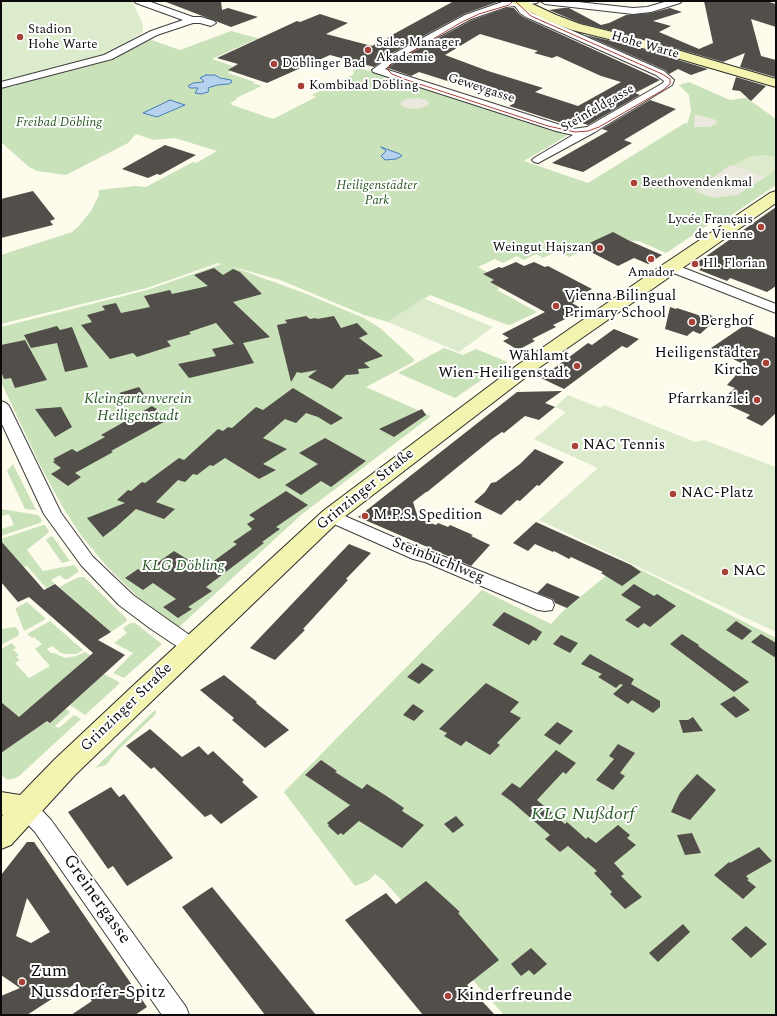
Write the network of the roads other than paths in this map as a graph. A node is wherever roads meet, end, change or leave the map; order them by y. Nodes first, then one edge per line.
1 (139, 1) edge
2 (534, 1) edge
3 (545, 1) edge
4 (677, 1) edge
5 (518, 2) edge
6 (192, 20) junction
7 (211, 23) dead end
8 (776, 83) edge
9 (1, 85) edge
10 (591, 130) junction
11 (538, 160) dead end
12 (776, 196) edge
13 (671, 267) junction
14 (776, 309) edge
15 (1, 406) edge
16 (331, 516) junction
17 (545, 605) dead end
18 (191, 646) junction
19 (13, 806) edge
20 (1, 837) edge
21 (177, 1015) edge

1 - 6 street
2 - 5 street
3 - 4 street
5 - 8 street, Hohe Warte
5 - 10 street, Steinfeldgasse
5 - 10 street, Geweygasse
6 - 7 street
6 - 9 street
10 - 11 street, Steinfeldgasse
12 - 13 street, Grinzinger Straße
13 - 14 street
13 - 16 street, Grinzinger Straße
15 - 18 street
16 - 17 street, Steinbüchlweg
16 - 18 street, Grinzinger Straße
18 - 19 street, Grinzinger Straße
19 - 20 street, Grinzinger Straße
19 - 21 street, Greinergasse

